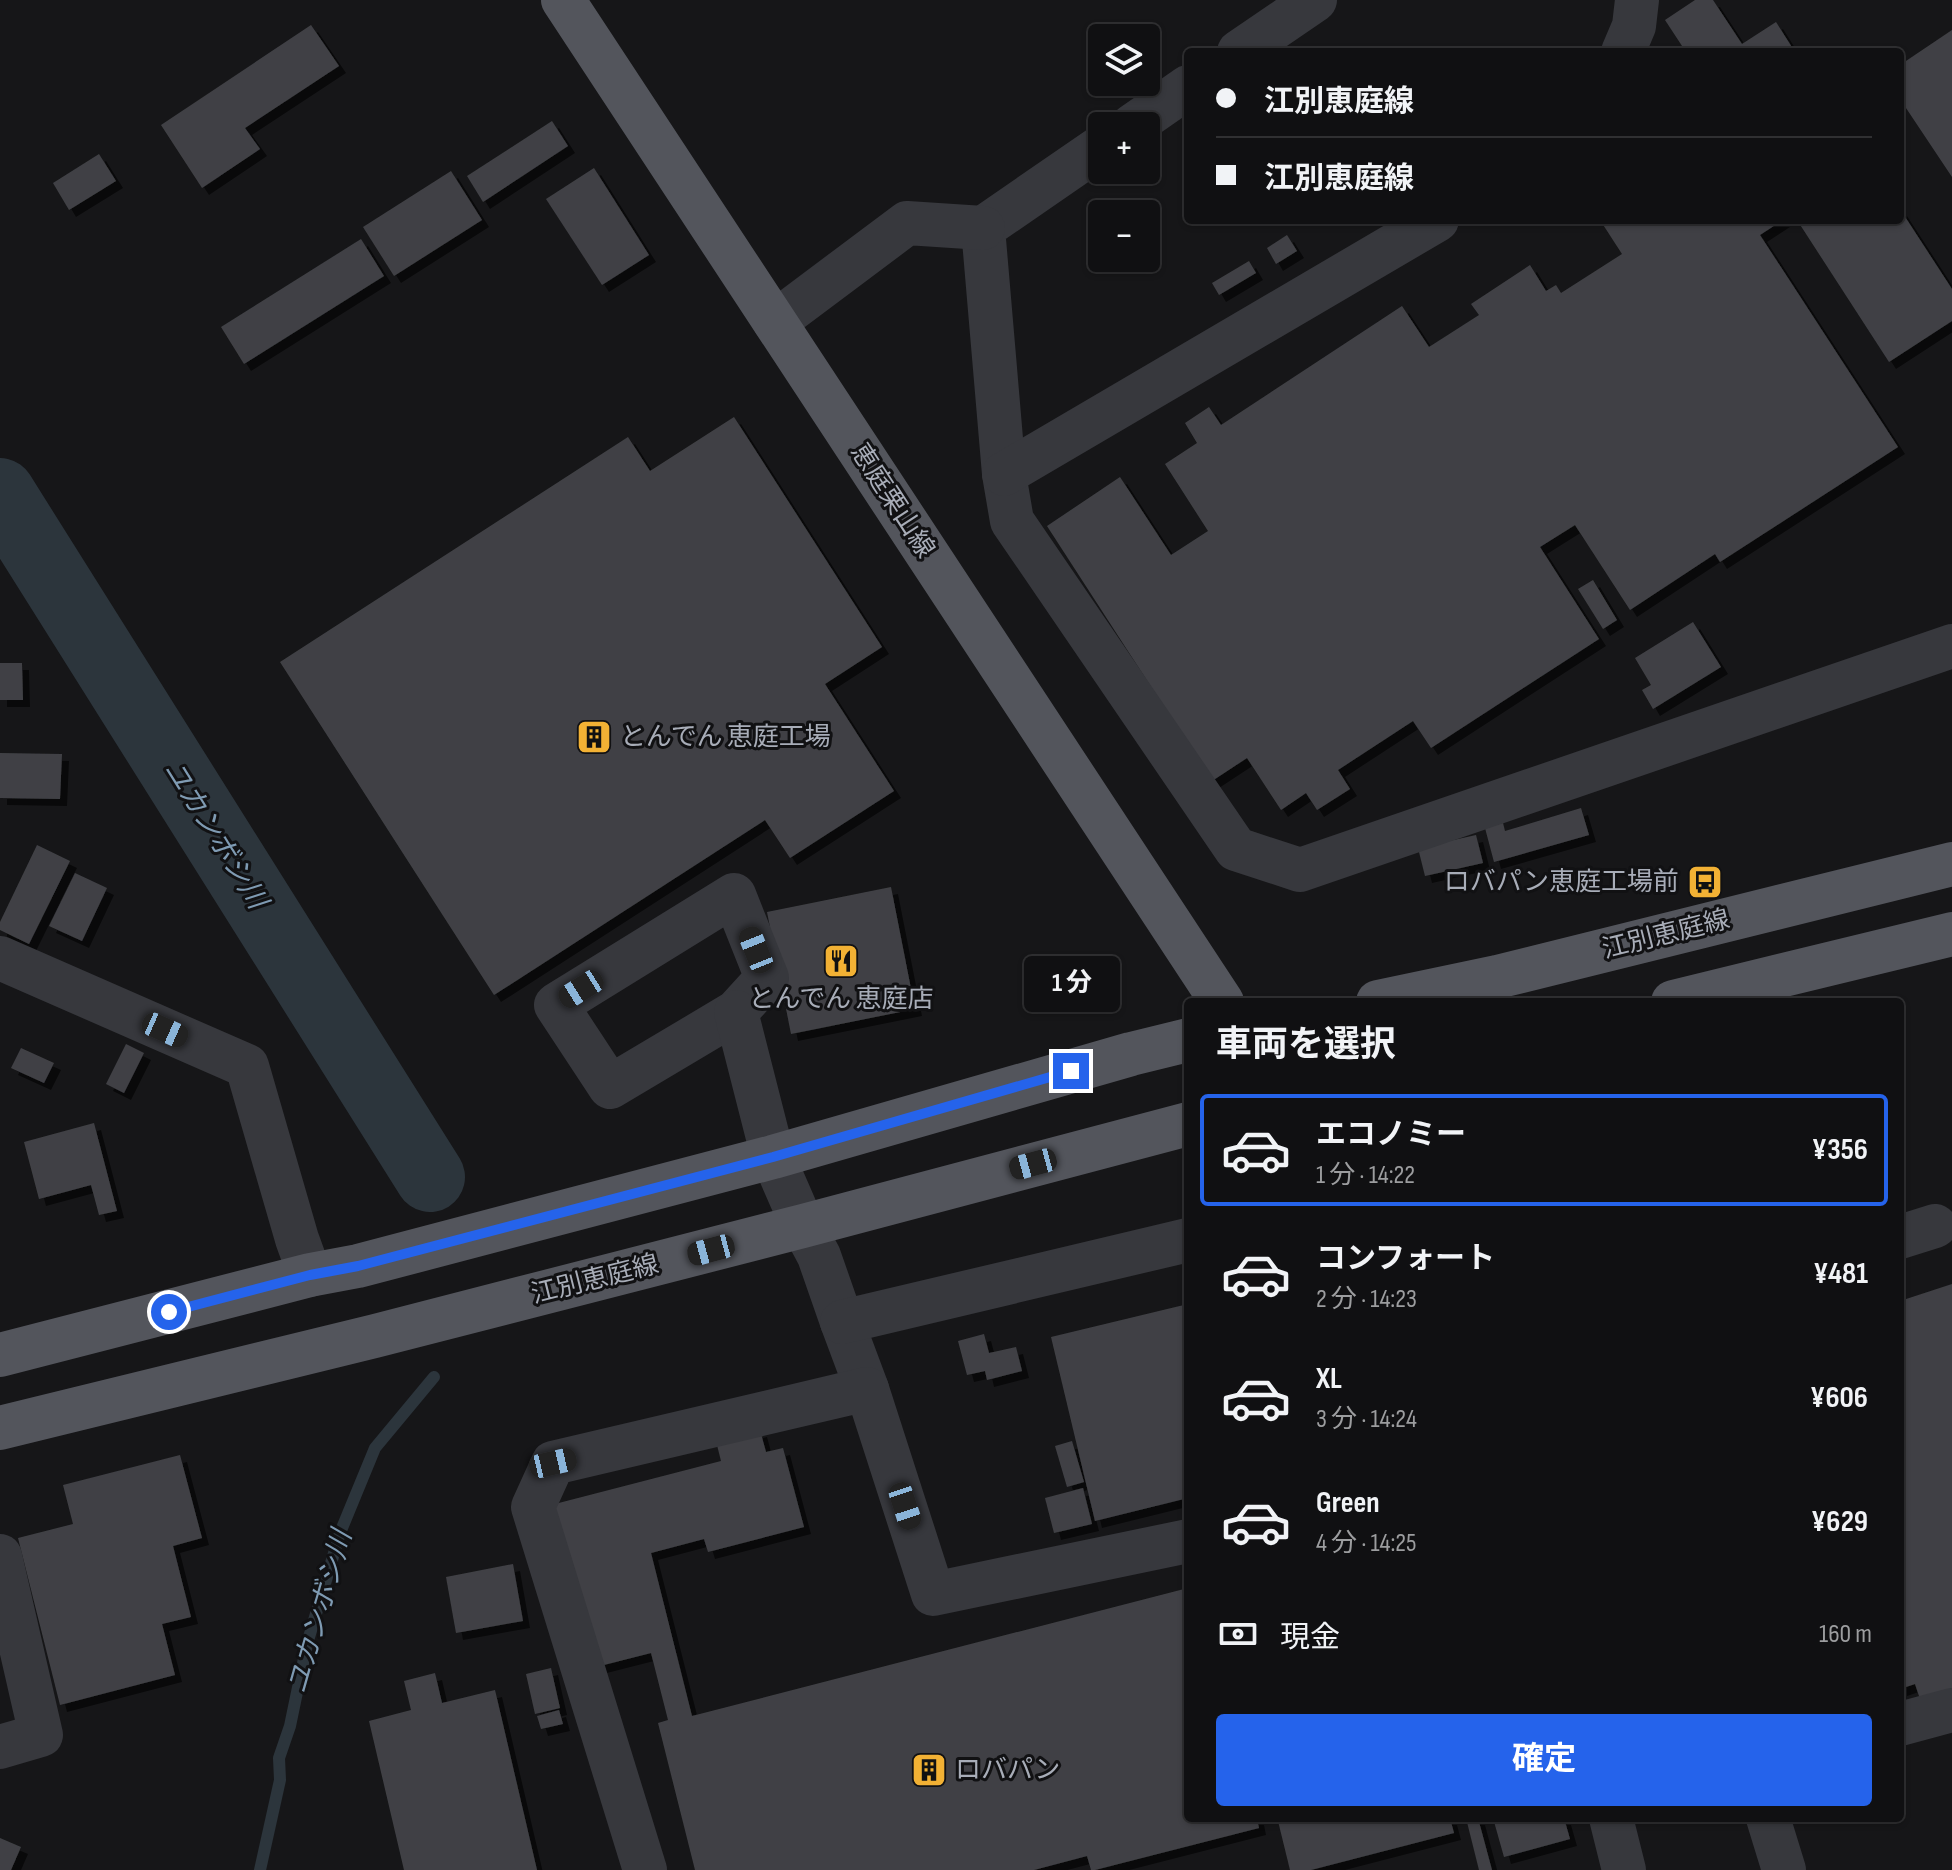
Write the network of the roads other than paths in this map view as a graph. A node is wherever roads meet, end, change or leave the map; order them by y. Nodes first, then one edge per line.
1 (563, 0) edge
2 (1315, 0) edge
3 (1637, 0) edge
4 (1245, 48) edge
5 (1625, 48) edge
6 (1184, 90) edge
7 (1152, 112) edge
8 (1088, 156) edge
9 (1430, 224) edge
10 (983, 228) junction
11 (775, 322) junction
12 (1004, 474) junction
13 (1952, 646) edge
14 (1952, 864) edge
15 (1952, 934) edge
16 (0, 958) edge
17 (1502, 990) edge
18 (1219, 998) edge
19 (1419, 998) edge
20 (1689, 998) edge
21 (736, 1012) junction
22 (1184, 1041) edge
23 (1184, 1125) edge
24 (773, 1157) junction
25 (803, 1226) junction
26 (1184, 1241) edge
27 (310, 1275) junction
28 (842, 1322) junction
29 (0, 1355) edge
30 (867, 1389) junction
31 (0, 1428) edge
32 (1184, 1542) edge
33 (0, 1556) edge
34 (1952, 1710) edge
35 (1904, 1723) edge
36 (0, 1747) edge
37 (1612, 1822) edge
38 (1769, 1822) edge
39 (645, 1870) edge
40 (1624, 1870) edge
41 (1784, 1870) edge

1 - 11 main road, 恵庭栗山線
2 - 4 street
3 - 5 street
6 - 7 street
8 - 10 street
9 - 12 street
10 - 11 street
10 - 12 street
11 - 18 main road, 恵庭栗山線
12 - 13 street
14 - 17 main road, 江別恵庭線
15 - 20 main road
16 - 27 street
17 - 19 main road, 江別恵庭線
21 - 21 street
21 - 24 street
22 - 24 main road
23 - 25 main road, 江別恵庭線
24 - 25 street
24 - 27 main road
25 - 28 street
25 - 31 main road, 江別恵庭線
26 - 28 street
27 - 29 main road
28 - 30 street
30 - 32 street
30 - 39 street
33 - 36 street
34 - 35 street
37 - 40 street
38 - 41 street

